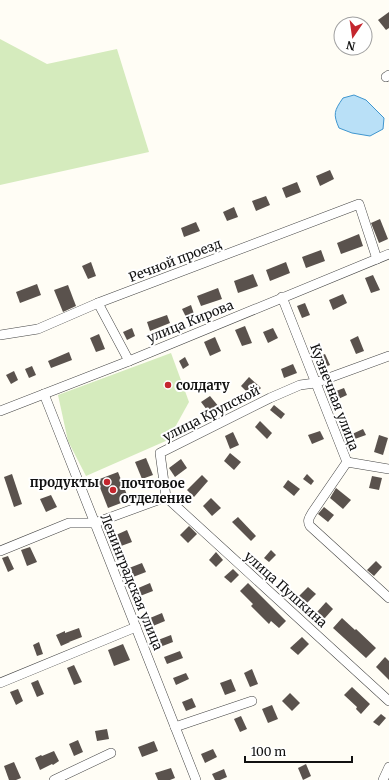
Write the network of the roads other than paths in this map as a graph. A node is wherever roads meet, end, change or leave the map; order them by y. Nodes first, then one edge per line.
1 (389, 254) edge
2 (377, 259) junction
3 (282, 297) junction
4 (98, 303) junction
5 (0, 335) edge
6 (389, 356) edge
7 (129, 361) junction
8 (315, 383) junction
9 (44, 394) junction
10 (0, 411) edge
11 (347, 462) junction
12 (389, 469) edge
13 (166, 497) junction
14 (95, 523) junction
15 (0, 551) edge
16 (389, 598) edge
17 (136, 627) junction
18 (0, 683) edge
19 (252, 701) dead end
20 (389, 701) edge
21 (175, 727) junction
22 (111, 752) dead end
23 (389, 767) edge
24 (54, 780) edge
25 (196, 780) edge
26 (383, 780) edge

1 - 2 street, улица Кирова
2 - 3 street, улица Кирова
2 - 4 street, Речной проезд
3 - 7 street, улица Кирова
3 - 8 street, Кузнечная улица
4 - 5 street, Речной проезд
4 - 7 street
6 - 8 street, улица Крупской
7 - 9 street, улица Кирова
8 - 11 street, Кузнечная улица
8 - 13 street, улица Крупской
9 - 10 street, улица Кирова
9 - 14 street, Ленинградская улица
11 - 12 street
11 - 16 street, Кузнечная улица
13 - 14 street
13 - 20 street, улица Пушкина
14 - 15 street
14 - 17 street, Ленинградская улица
17 - 18 street
17 - 21 street, Ленинградская улица
19 - 21 street
21 - 25 street, Ленинградская улица
22 - 24 street
23 - 26 street

